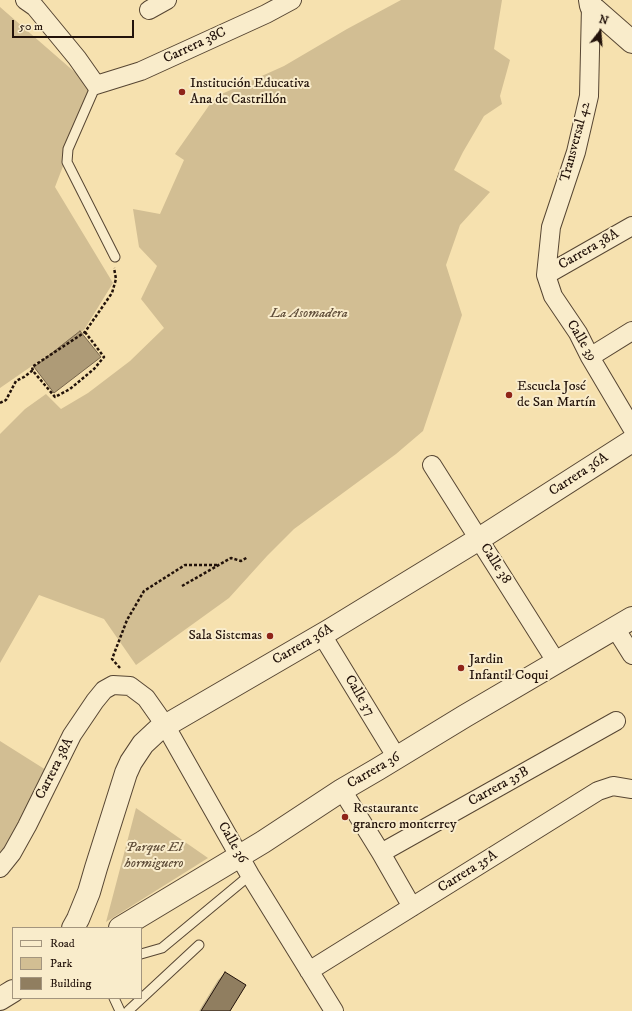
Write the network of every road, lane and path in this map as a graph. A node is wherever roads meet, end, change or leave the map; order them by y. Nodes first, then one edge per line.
1 (25, 0) edge
2 (167, 0) edge
3 (292, 0) edge
4 (590, 3) edge
5 (262, 7) edge
6 (149, 10) dead end
7 (632, 42) edge
8 (96, 85) junction
9 (632, 226) edge
10 (114, 260) joint
11 (546, 275) junction
12 (632, 331) edge
13 (84, 332) junction
14 (590, 357) junction
15 (33, 370) junction
16 (0, 403) edge
17 (632, 428) edge
18 (632, 441) edge
19 (432, 465) dead end
20 (479, 539) junction
21 (248, 557) dead end
22 (219, 565) junction
23 (182, 586) dead end
24 (624, 623) edge
25 (322, 635) junction
26 (632, 655) edge
27 (112, 659) dead end
28 (557, 663) junction
29 (123, 685) joint
30 (616, 721) dead end
31 (165, 725) junction
32 (397, 758) junction
33 (631, 789) edge
34 (342, 790) junction
35 (381, 852) junction
36 (239, 855) junction
37 (0, 868) edge
38 (250, 875) junction
39 (412, 907) junction
40 (74, 927) edge
41 (122, 927) edge
42 (199, 945) dead end
43 (142, 954) edge
44 (309, 971) junction
45 (12, 992) edge
46 (142, 998) edge
47 (0, 999) edge
48 (114, 999) edge
49 (141, 999) edge
50 (120, 1011) edge
51 (128, 1011) edge
52 (334, 1011) edge

1 - 8 street
2 - 6 street
3 - 5 street, Carrera 38C
4 - 7 street
4 - 11 street, Transversal 42
5 - 8 street, Carrera 38C
8 - 10 lane
9 - 11 street, Carrera 38A
10 - 13 path
11 - 14 street, Calle 39
12 - 14 street
13 - 15 path
13 - 15 path
14 - 17 street, Calle 39
15 - 16 path
18 - 20 street, Carrera 36A
19 - 20 street, Calle 38
20 - 25 street, Carrera 36A
20 - 28 street, Calle 38
21 - 22 path
22 - 23 path
22 - 27 path
24 - 26 street
24 - 28 street, Carrera 36
25 - 31 street, Carrera 36A
25 - 32 street, Calle 37
28 - 32 street, Carrera 36
29 - 31 street, Calle 36
29 - 37 street, Carrera 38A
30 - 35 street, Carrera 35B
31 - 36 street, Calle 36
31 - 40 street, Carrera 36A
32 - 34 street, Carrera 36
33 - 39 street, Carrera 35A
34 - 35 street
34 - 36 street, Carrera 36
35 - 39 street
36 - 38 street, Calle 36
36 - 41 street, Carrera 36
38 - 43 lane
38 - 44 street, Calle 36
39 - 44 street, Carrera 35A
42 - 46 lane
44 - 52 street, Calle 36
45 - 47 street
48 - 50 lane
49 - 51 lane

